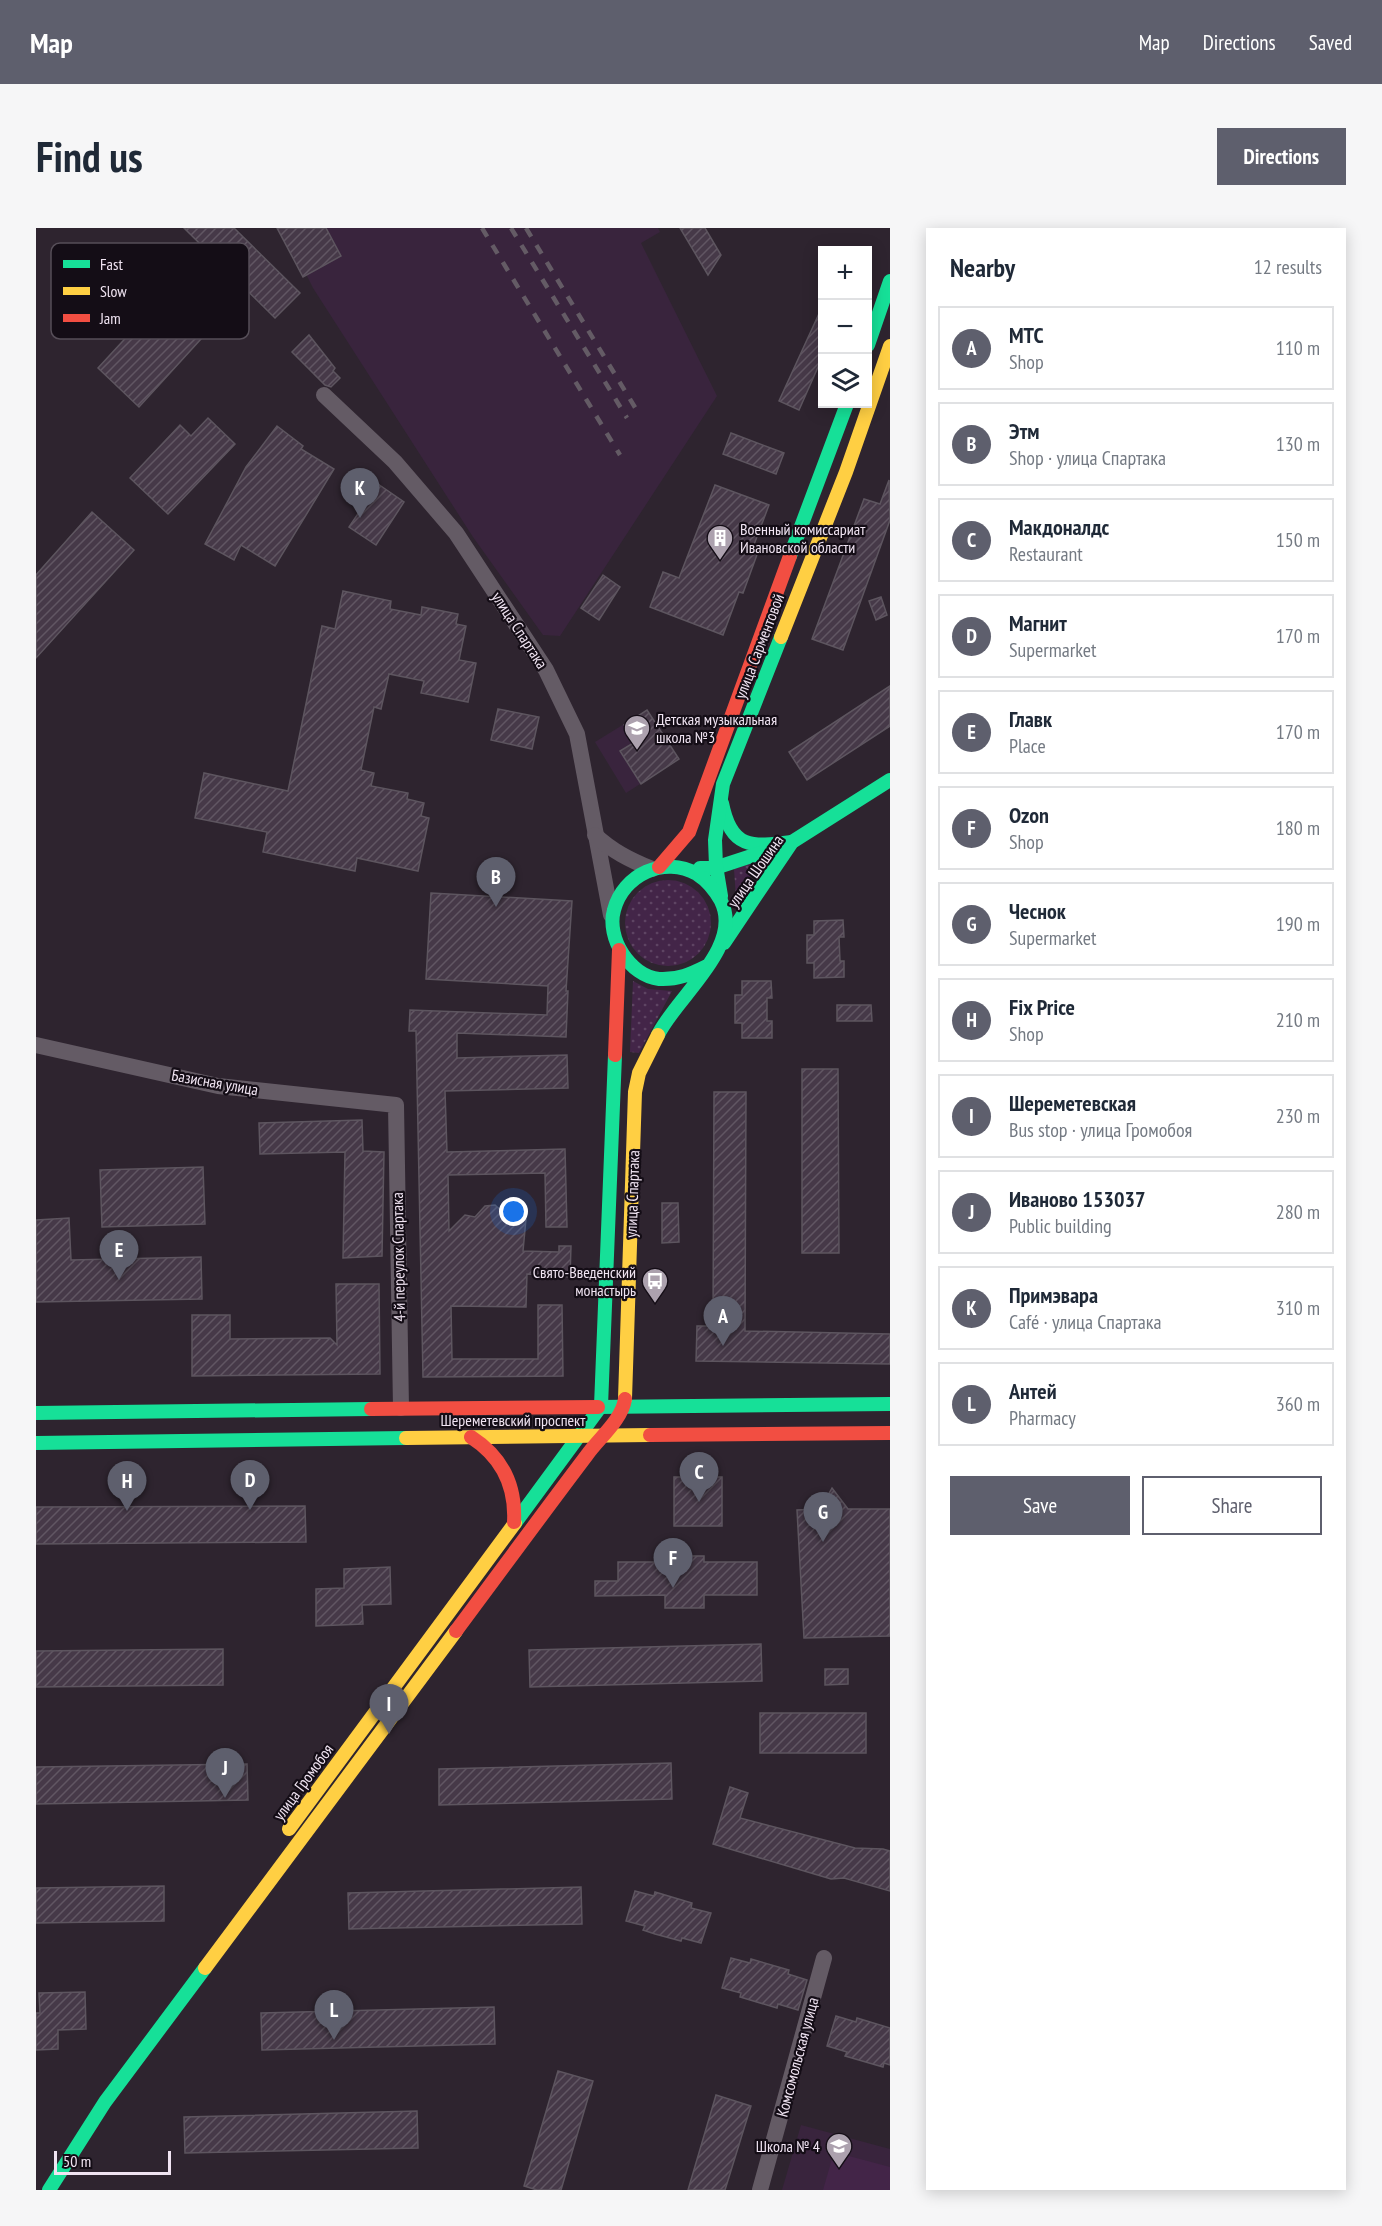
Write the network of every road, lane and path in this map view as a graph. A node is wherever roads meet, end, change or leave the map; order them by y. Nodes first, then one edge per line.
1 (890, 281) edge
2 (872, 331) edge
3 (890, 346) edge
4 (324, 395) dead end
5 (846, 408) edge
6 (826, 461) junction
7 (846, 472) junction
8 (890, 780) edge
9 (723, 784) junction
10 (595, 835) junction
11 (792, 842) junction
12 (656, 868) junction
13 (683, 868) junction
14 (715, 868) junction
15 (723, 905) junction
16 (612, 919) junction
17 (619, 950) junction
18 (718, 952) junction
19 (707, 966) junction
20 (36, 1045) edge
21 (396, 1105) joint
22 (890, 1404) edge
23 (624, 1405) junction
24 (601, 1406) junction
25 (401, 1408) junction
26 (36, 1413) edge
27 (136, 1427) junction
28 (890, 1434) edge
29 (577, 1436) junction
30 (601, 1436) junction
31 (471, 1437) junction
32 (36, 1443) edge
33 (514, 1522) junction
34 (282, 1839) dead end
35 (824, 1958) dead end
36 (160, 2006) dead end
37 (84, 2109) dead end
38 (49, 2190) edge
39 (759, 2190) edge

1 - 2 main road
3 - 7 main road, улица Сарментовой
4 - 10 street, улица Спартака
5 - 6 main road, улица Сарментовой
6 - 7 main road
6 - 12 main road, улица Сарментовой
7 - 9 main road, улица Сарментовой
8 - 11 main road, улица Шошина
9 - 11 main road
9 - 14 main road, улица Сарментовой
10 - 12 street
10 - 16 street, улица Спартака
11 - 14 main road
11 - 18 main road, улица Шошина
12 - 13 main road
12 - 16 main road
13 - 14 main road
13 - 15 main road
14 - 15 main road, улица Сарментовой
15 - 18 main road
16 - 17 main road
17 - 19 main road
17 - 24 main road, улица Спартака
18 - 19 main road
19 - 23 main road, улица Спартака
20 - 21 street, Базисная улица
21 - 25 street, 4-й переулок Спартака
22 - 23 main road, Шереметевский проспект
23 - 24 main road, Шереметевский проспект
23 - 30 main road
24 - 25 main road, Шереметевский проспект
24 - 29 main road, улица Громобоя
25 - 27 main road, Шереметевский проспект
26 - 27 main road, Шереметевский проспект
27 - 31 main road, Шереметевский проспект
27 - 32 main road, Шереметевский проспект
28 - 30 main road, Шереметевский проспект
29 - 30 main road, Шереметевский проспект
29 - 31 main road, Шереметевский проспект
29 - 33 main road, улица Громобоя
30 - 38 main road, улица Громобоя
31 - 33 main road
33 - 34 main road, улица Громобоя
35 - 39 street, Комсомольская улица
36 - 37 main road

